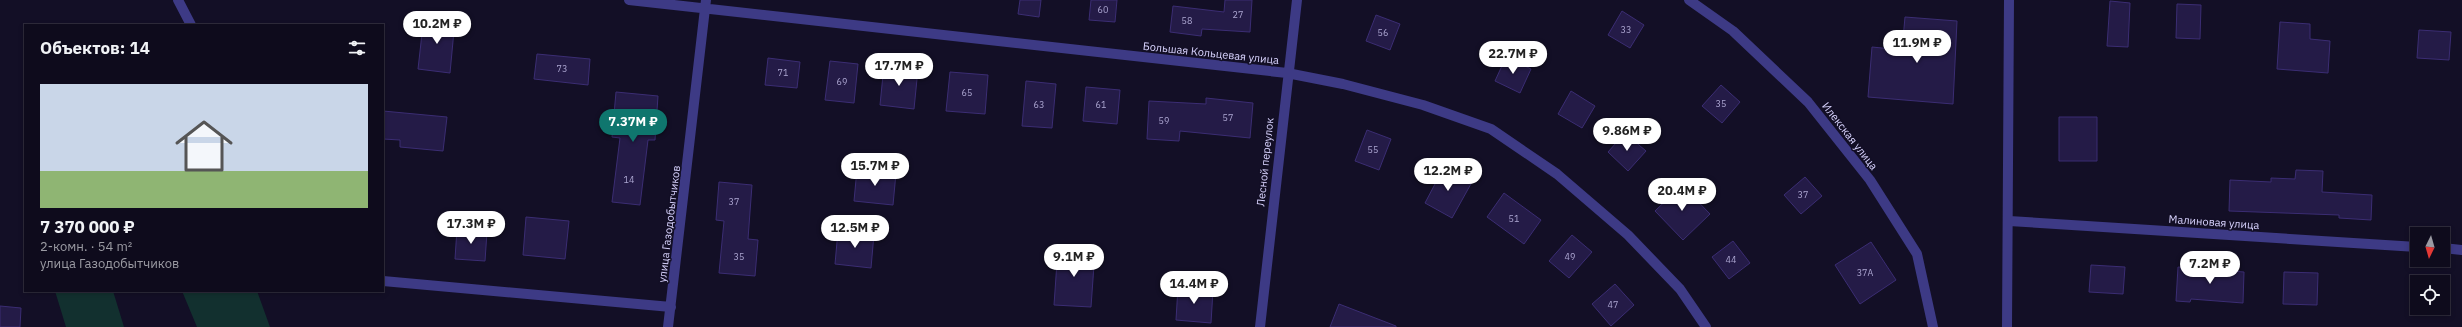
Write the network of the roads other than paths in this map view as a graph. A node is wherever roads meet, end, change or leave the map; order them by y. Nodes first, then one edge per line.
1 (178, 0) edge
2 (629, 0) edge
3 (1297, 0) edge
4 (1689, 0) edge
5 (2010, 0) edge
6 (706, 4) edge
7 (190, 24) edge
8 (1287, 73) junction
9 (2009, 221) junction
10 (2410, 247) edge
11 (2450, 249) edge
12 (2462, 250) edge
13 (384, 281) edge
14 (671, 307) junction
15 (668, 327) edge
16 (1260, 327) edge
17 (1706, 327) edge
18 (1934, 327) edge
19 (2007, 327) edge

1 - 7 street
2 - 6 street, Большая Кольцевая улица
3 - 8 street, Лесной переулок
4 - 18 street, Илекская улица
5 - 9 street
6 - 8 street, Большая Кольцевая улица
6 - 14 street, улица Газодобытчиков
8 - 16 street, Лесной переулок
8 - 17 street, Большая Кольцевая улица
9 - 10 street, Малиновая улица
9 - 19 street
11 - 12 street
13 - 14 street
14 - 15 street, улица Газодобытчиков

